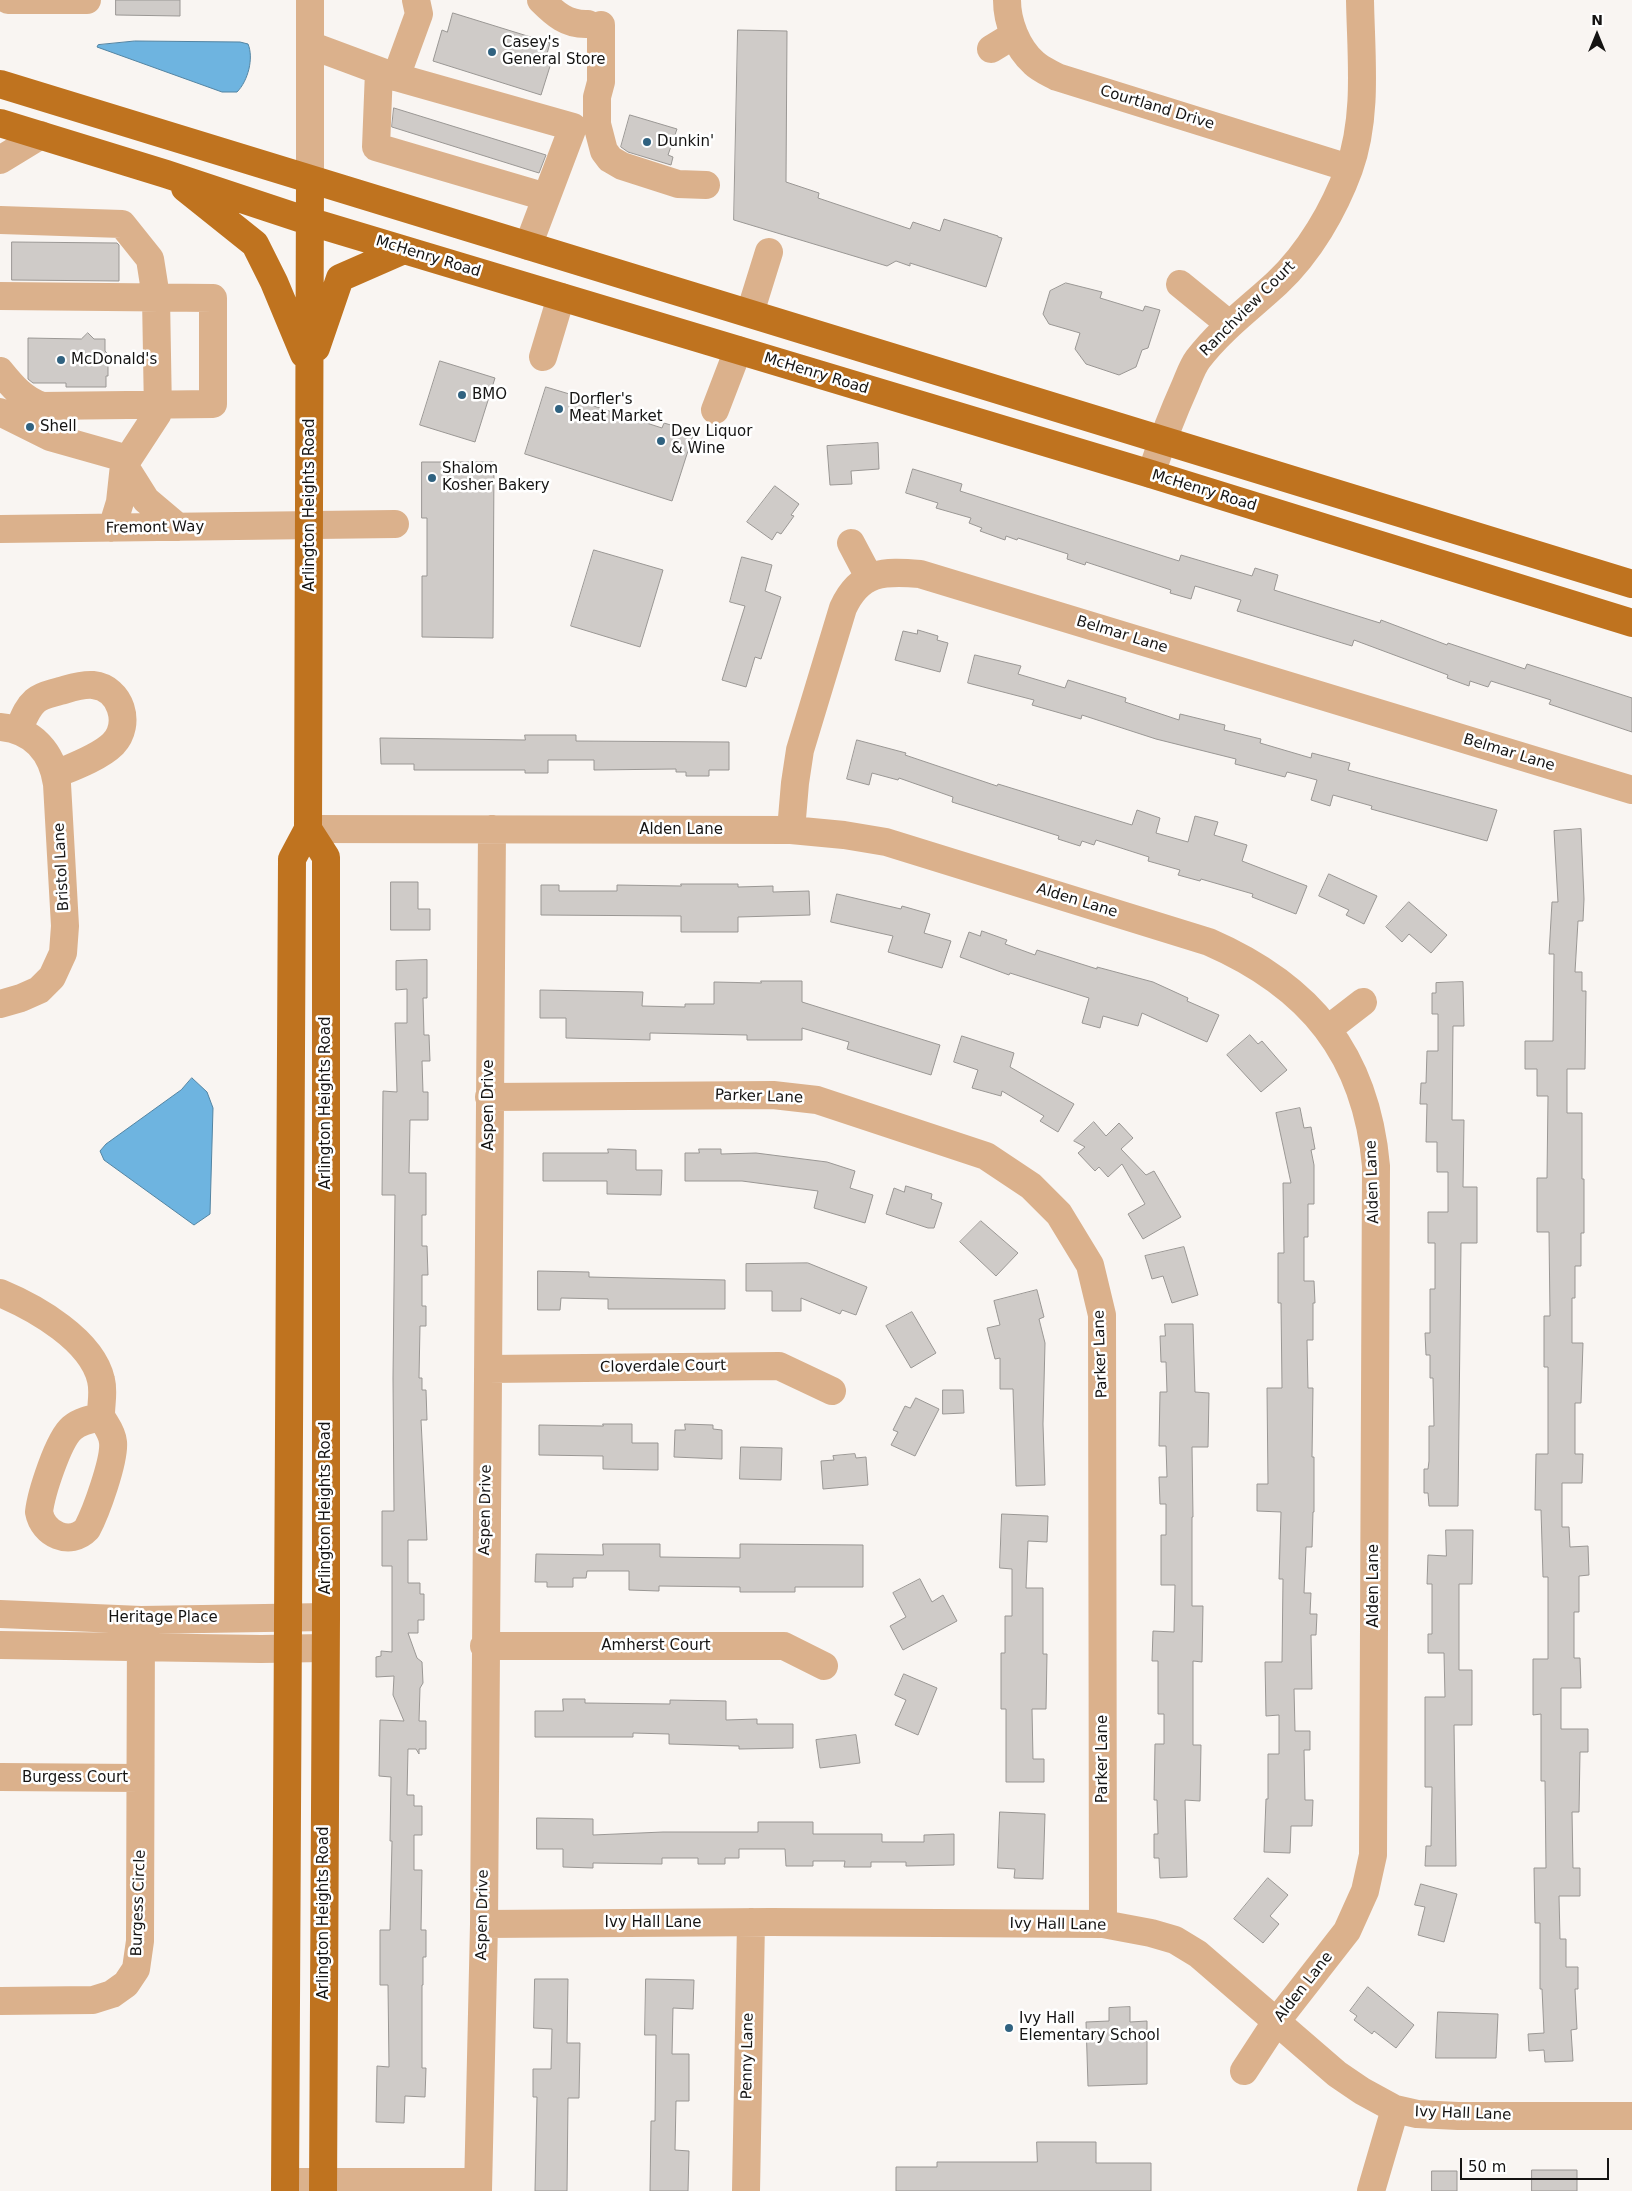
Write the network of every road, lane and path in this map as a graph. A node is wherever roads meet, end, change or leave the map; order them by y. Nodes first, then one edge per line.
1 (8, 0) edge
2 (87, 0) edge
3 (310, 0) edge
4 (416, 0) edge
5 (541, 0) edge
6 (1007, 0) edge
7 (1360, 0) edge
8 (310, 45) junction
9 (387, 74) junction
10 (0, 84) edge
11 (0, 123) edge
12 (41, 134) junction
13 (0, 160) edge
14 (1349, 168) junction
15 (166, 174) junction
16 (310, 180) junction
17 (706, 185) dead end
18 (546, 197) junction
19 (0, 220) edge
20 (308, 221) junction
21 (528, 246) junction
22 (404, 250) junction
23 (769, 252) dead end
24 (1180, 284) dead end
25 (0, 296) edge
26 (156, 297) junction
27 (561, 297) junction
28 (750, 313) junction
29 (1229, 324) junction
30 (738, 350) junction
31 (542, 357) dead end
32 (309, 366) junction
33 (0, 372) edge
34 (158, 405) junction
35 (716, 410) dead end
36 (0, 412) edge
37 (1162, 438) junction
38 (126, 462) junction
39 (1151, 474) junction
40 (395, 524) dead end
41 (310, 526) junction
42 (178, 527) junction
43 (112, 528) junction
44 (0, 529) edge
45 (850, 543) dead end
46 (869, 577) junction
47 (1632, 584) edge
48 (1632, 623) edge
49 (9, 729) edge
50 (56, 774) junction
51 (1632, 790) edge
52 (492, 829) junction
53 (308, 830) junction
54 (791, 830) junction
55 (1362, 1002) dead end
56 (0, 1004) edge
57 (1328, 1029) junction
58 (489, 1097) junction
59 (0, 1294) edge
60 (488, 1369) junction
61 (832, 1391) dead end
62 (101, 1417) dead end
63 (0, 1614) edge
64 (287, 1618) junction
65 (326, 1618) junction
66 (141, 1620) junction
67 (0, 1644) edge
68 (484, 1646) junction
69 (140, 1647) junction
70 (325, 1648) junction
71 (287, 1649) junction
72 (824, 1666) dead end
73 (0, 1777) edge
74 (140, 1778) junction
75 (751, 1922) junction
76 (484, 1924) junction
77 (1103, 1924) junction
78 (0, 2001) edge
79 (1276, 2022) junction
80 (1244, 2071) dead end
81 (1395, 2109) junction
82 (1632, 2116) edge
83 (285, 2186) edge
84 (323, 2186) edge
85 (478, 2186) edge
86 (746, 2191) edge
87 (1371, 2191) edge

1 - 2 street
3 - 8 street
4 - 9 street
5 - 17 street
6 - 14 street, Courtland Drive
7 - 14 street, Ranchview Court
8 - 9 street
8 - 16 street
9 - 18 street
9 - 18 street
10 - 16 main road
11 - 12 main road, McHenry Road
12 - 13 street
12 - 15 main road, McHenry Road
14 - 29 street, Ranchview Court
15 - 20 main road, McHenry Road
15 - 32 main road
16 - 20 main road, Arlington Heights Road
16 - 21 main road
18 - 21 street
19 - 26 street
20 - 22 main road, McHenry Road
20 - 32 main road, Arlington Heights Road
21 - 28 main road
22 - 27 main road, McHenry Road
22 - 32 main road
23 - 28 street
24 - 29 street
25 - 26 street
26 - 34 street
26 - 34 street
27 - 30 main road, McHenry Road
27 - 31 street
28 - 37 main road
29 - 37 street, Ranchview Court
30 - 35 street
30 - 39 main road, McHenry Road
32 - 41 main road, Arlington Heights Road
33 - 34 street
34 - 38 street
36 - 38 street
37 - 39 street, Ranchview Court
37 - 47 main road
38 - 42 street
38 - 43 street
39 - 48 main road, McHenry Road
40 - 41 street, Fremont Way
41 - 42 street, Fremont Way
41 - 53 main road, Arlington Heights Road
42 - 43 street, Fremont Way
43 - 44 street, Fremont Way
45 - 46 street
46 - 51 street, Belmar Lane
46 - 54 street
49 - 50 street, Bristol Lane
49 - 50 street
50 - 56 street, Bristol Lane
52 - 53 street, Alden Lane
52 - 54 street, Alden Lane
52 - 58 street, Aspen Drive
53 - 64 main road, Arlington Heights Road
53 - 65 main road, Arlington Heights Road
54 - 57 street, Alden Lane
55 - 57 street
57 - 79 street, Alden Lane
58 - 60 street, Aspen Drive
58 - 77 street, Parker Lane
59 - 62 street
60 - 61 street, Cloverdale Court
60 - 68 street, Aspen Drive
63 - 66 street, Heritage Place
64 - 65 street, Heritage Place
64 - 66 street, Heritage Place
64 - 71 main road, Arlington Heights Road
65 - 70 main road, Arlington Heights Road
66 - 69 street, Burgess Court
67 - 69 street, Heritage Place
68 - 72 street, Amherst Court
68 - 76 street, Aspen Drive
69 - 71 street, Heritage Place
69 - 74 street, Burgess Court
70 - 71 street, Heritage Place
70 - 84 main road, Arlington Heights Road
71 - 83 main road, Arlington Heights Road
73 - 74 street, Burgess Court
74 - 78 street, Burgess Circle
75 - 76 street, Ivy Hall Lane
75 - 77 street, Ivy Hall Lane
75 - 86 street, Penny Lane
76 - 85 street, Aspen Drive
77 - 79 street, Ivy Hall Lane
79 - 80 street, Alden Lane
79 - 81 street, Ivy Hall Lane
81 - 82 street, Ivy Hall Lane
81 - 87 street
83 - 84 street
84 - 85 street

